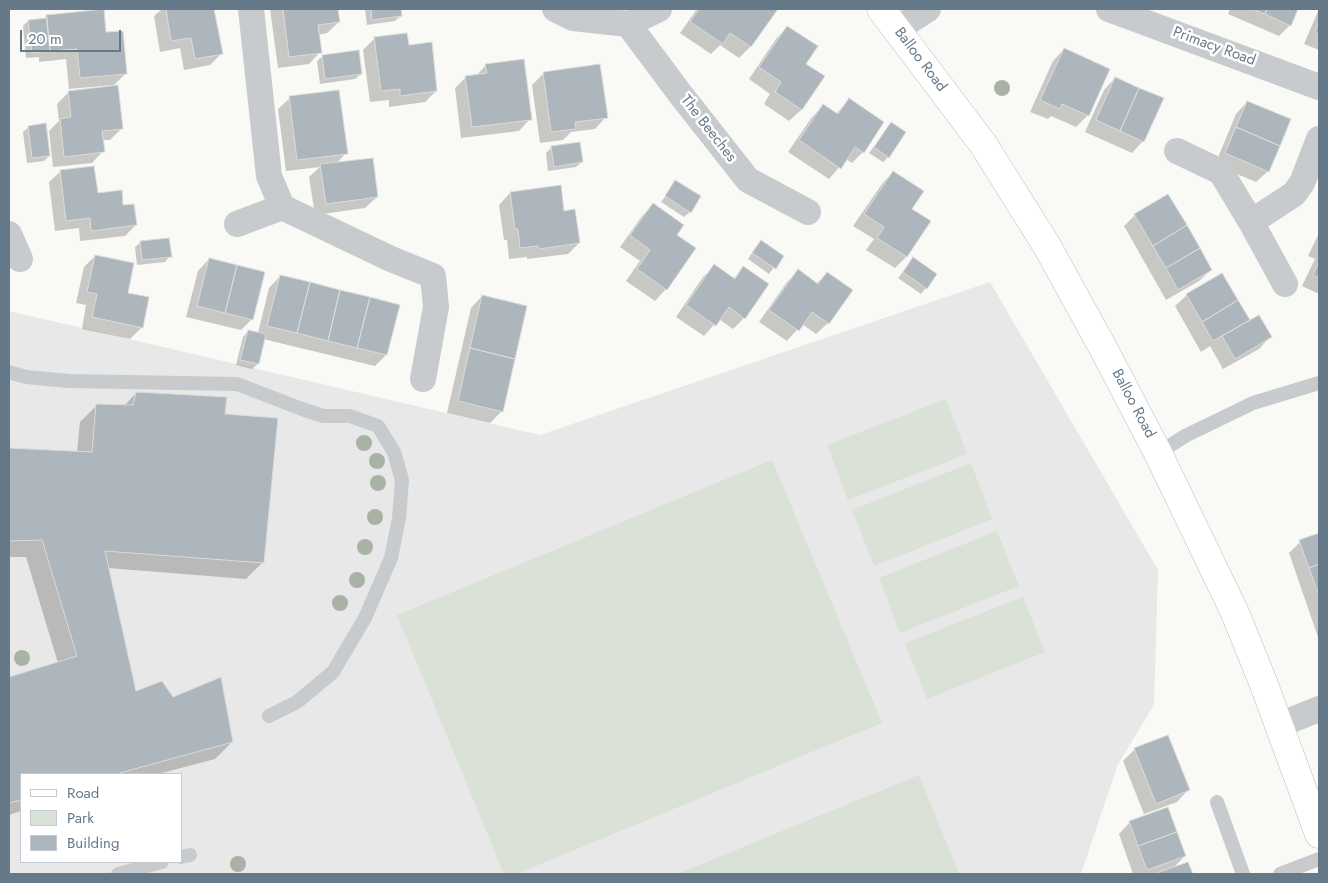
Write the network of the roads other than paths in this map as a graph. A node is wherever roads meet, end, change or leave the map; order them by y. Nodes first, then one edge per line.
1 (251, 9) edge
2 (555, 9) edge
3 (659, 9) edge
4 (928, 9) edge
5 (1109, 9) edge
6 (889, 19) edge
7 (628, 24) junction
8 (1319, 87) edge
9 (1319, 139) edge
10 (1177, 151) dead end
11 (282, 207) junction
12 (808, 212) dead end
13 (1251, 222) junction
14 (237, 224) dead end
15 (9, 234) edge
16 (20, 259) dead end
17 (1285, 284) dead end
18 (9, 372) edge
19 (422, 379) dead end
20 (1319, 383) edge
21 (1158, 453) junction
22 (1319, 709) edge
23 (270, 716) dead end
24 (1279, 726) junction
25 (1217, 802) dead end
26 (1319, 834) edge
27 (1319, 860) edge
28 (142, 864) edge
29 (118, 874) edge
30 (1244, 874) edge
31 (1280, 874) edge

1 - 11 street
2 - 7 street
3 - 7 street
4 - 6 street
5 - 8 street, Primacy Road
6 - 21 street, Balloo Road
7 - 12 street, The Beeches
9 - 13 street
10 - 13 street
11 - 14 street
11 - 19 street
13 - 17 street
15 - 16 street
18 - 23 lane
20 - 21 lane
21 - 24 street, Balloo Road
22 - 24 street
24 - 26 street, Balloo Road
25 - 30 lane
27 - 31 lane
28 - 29 lane

